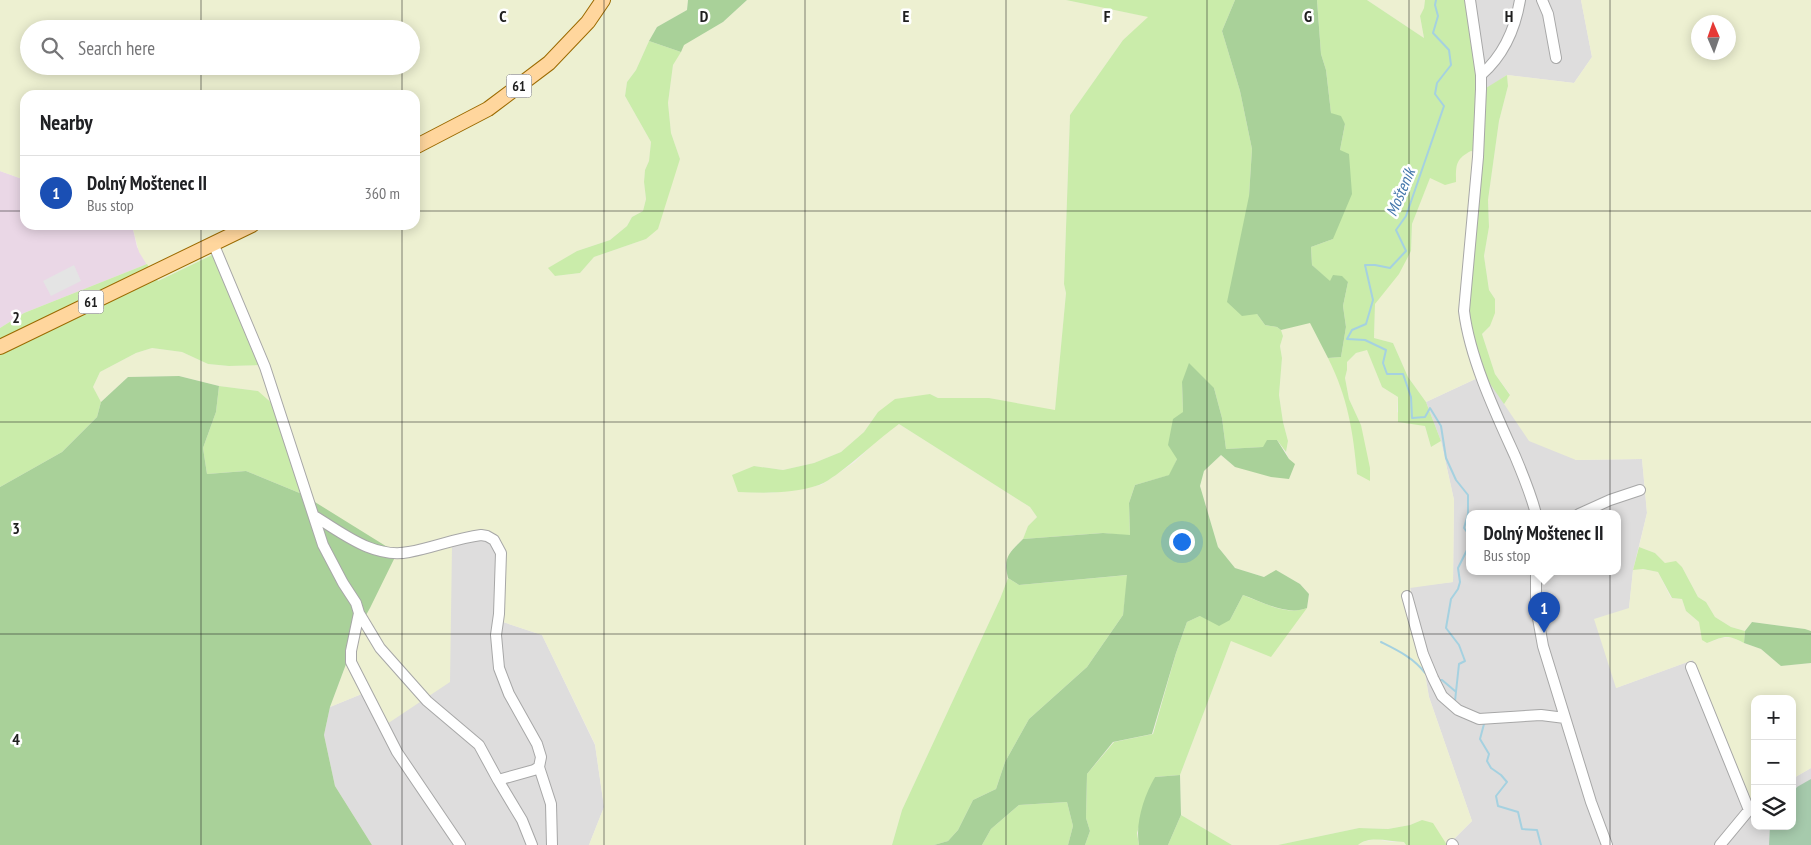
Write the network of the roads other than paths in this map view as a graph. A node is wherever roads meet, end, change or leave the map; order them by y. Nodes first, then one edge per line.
1 (603, 0) edge
2 (1470, 0) edge
3 (1520, 0) edge
4 (1542, 0) edge
5 (1556, 58) dead end
6 (1481, 75) junction
7 (420, 144) edge
8 (241, 230) edge
9 (212, 243) junction
10 (0, 347) edge
11 (1640, 490) dead end
12 (1535, 510) edge
13 (1588, 510) edge
14 (314, 516) junction
15 (1536, 575) edge
16 (1407, 596) dead end
17 (359, 613) junction
18 (1691, 667) dead end
19 (1565, 718) junction
20 (539, 767) junction
21 (498, 780) junction
22 (460, 845) edge
23 (532, 845) edge
24 (552, 845) edge
25 (1607, 845) edge
26 (1720, 845) edge

1 - 7 main road, 61
2 - 6 street
3 - 6 street
4 - 5 street
6 - 12 street
8 - 9 main road, 61
9 - 10 main road, 61
9 - 14 street
11 - 13 street
14 - 17 street
14 - 20 street
15 - 19 street
16 - 19 street
17 - 21 street
17 - 22 street
18 - 26 street
19 - 25 street
20 - 21 street
20 - 24 street
21 - 23 street

